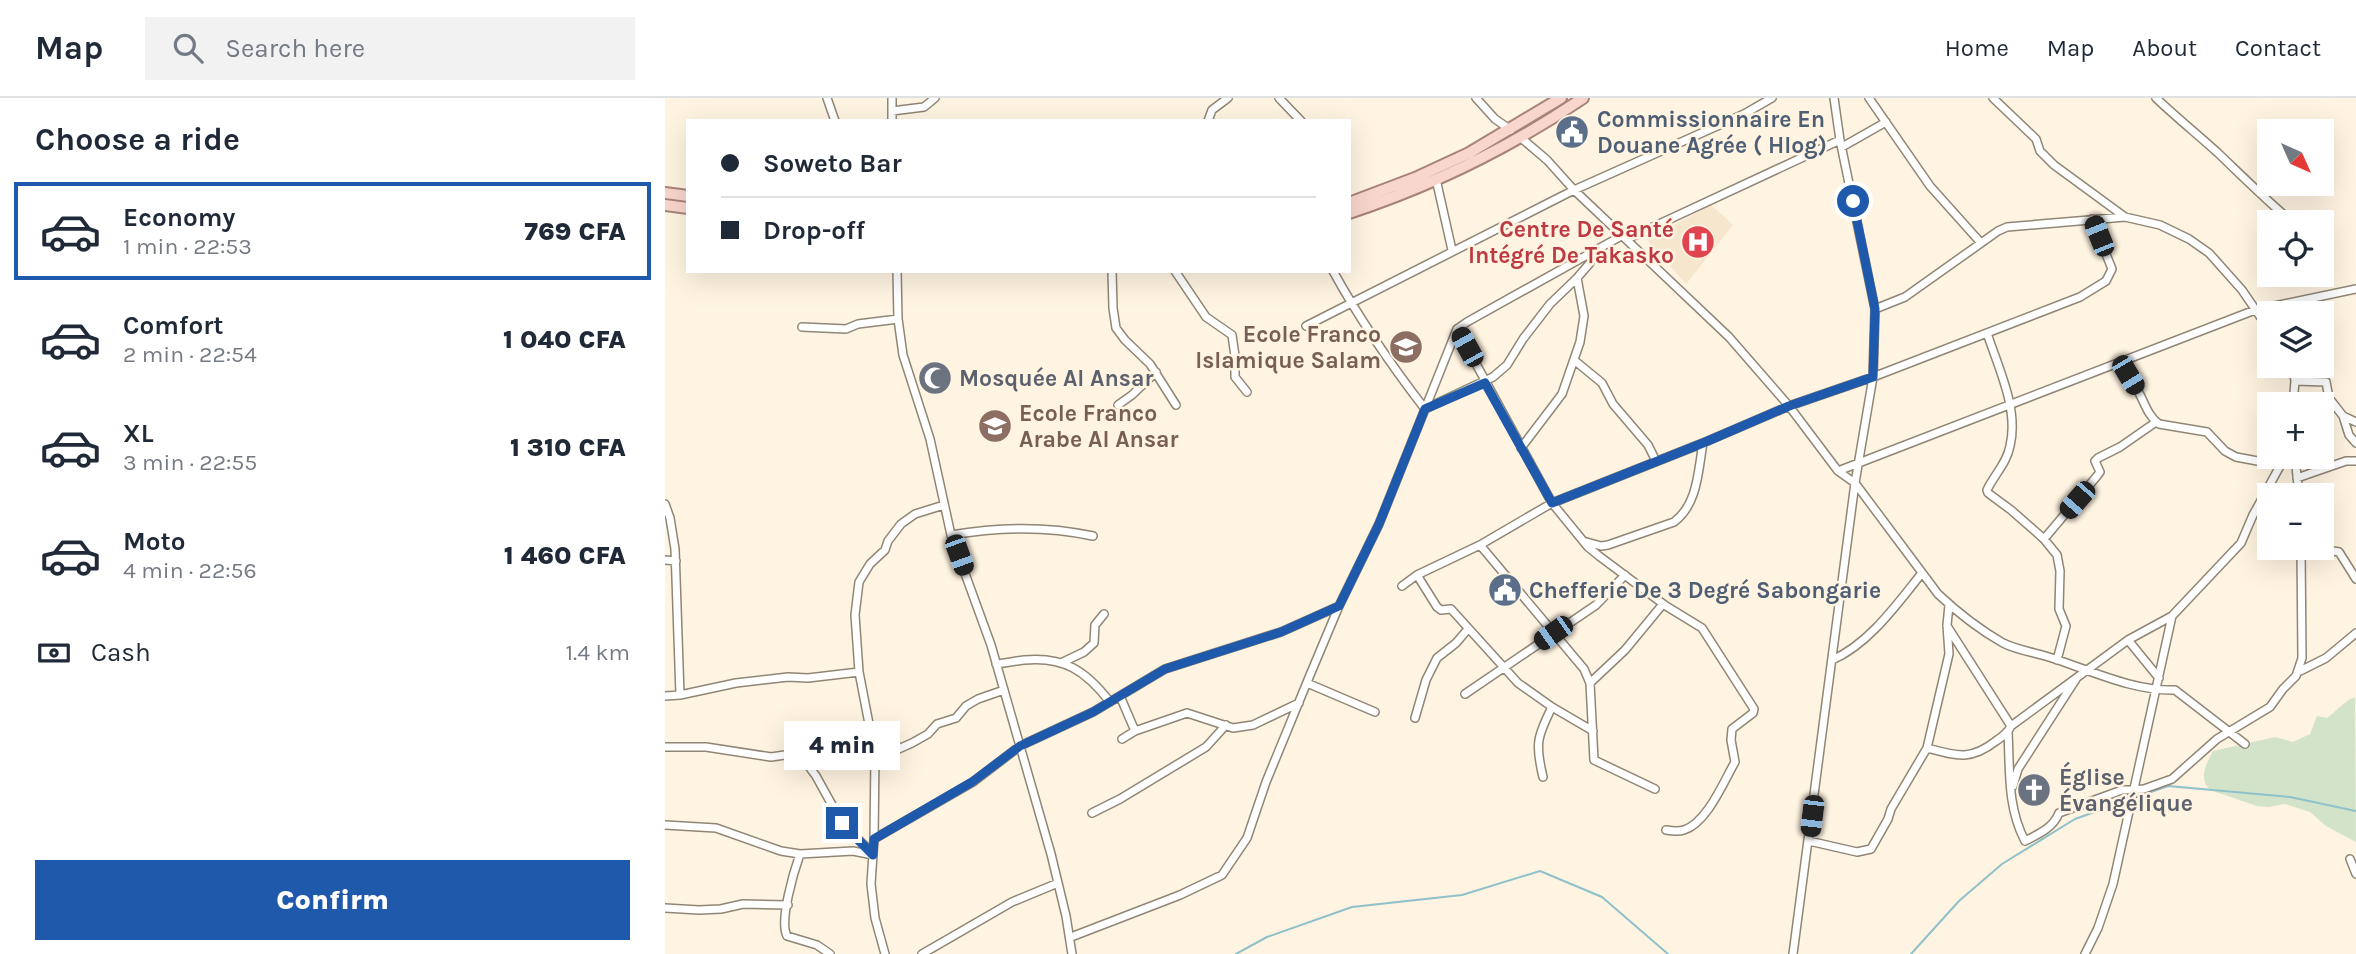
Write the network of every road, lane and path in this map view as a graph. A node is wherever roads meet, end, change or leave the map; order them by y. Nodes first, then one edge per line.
1 (827, 98) edge
2 (892, 98) edge
3 (935, 98) edge
4 (1228, 98) edge
5 (1279, 98) edge
6 (1476, 98) edge
7 (1561, 98) edge
8 (1583, 98) edge
9 (1772, 98) edge
10 (1835, 98) edge
11 (1868, 98) edge
12 (1993, 98) edge
13 (2156, 98) edge
14 (892, 111) junction
15 (834, 119) edge
16 (892, 119) edge
17 (1209, 119) edge
18 (1299, 119) edge
19 (1886, 122) junction
20 (1516, 133) junction
21 (1841, 144) junction
22 (1436, 180) junction
23 (1574, 190) junction
24 (665, 193) edge
25 (686, 196) edge
26 (1351, 202) edge
27 (665, 205) edge
28 (686, 208) edge
29 (2278, 210) edge
30 (1351, 212) edge
31 (2125, 217) junction
32 (2092, 219) junction
33 (1625, 237) junction
34 (1981, 243) junction
35 (1452, 250) junction
36 (1592, 253) junction
37 (897, 273) edge
38 (1112, 273) edge
39 (1176, 273) edge
40 (1334, 273) edge
41 (1577, 278) junction
42 (2355, 290) edge
43 (1350, 302) junction
44 (1875, 309) junction
45 (2255, 310) junction
46 (2257, 313) edge
47 (898, 319) junction
48 (1306, 326) dead end
49 (802, 327) dead end
50 (1457, 330) junction
51 (1987, 333) junction
52 (1574, 360) junction
53 (2121, 362) junction
54 (1156, 372) junction
55 (1873, 377) junction
56 (2295, 378) edge
57 (2295, 381) junction
58 (1485, 383) junction
59 (1247, 392) dead end
60 (2294, 392) edge
61 (1118, 405) dead end
62 (1175, 405) dead end
63 (2010, 405) junction
64 (1789, 406) junction
65 (1425, 409) junction
66 (2343, 416) junction
67 (2156, 422) junction
68 (2356, 422) edge
69 (1703, 443) junction
70 (2356, 443) edge
71 (1521, 448) junction
72 (1656, 461) junction
73 (2257, 461) edge
74 (2356, 461) edge
75 (1860, 463) junction
76 (2278, 469) edge
77 (2296, 469) edge
78 (1839, 471) junction
79 (2297, 478) junction
80 (2298, 483) edge
81 (1854, 484) junction
82 (1552, 503) junction
83 (665, 504) edge
84 (944, 505) junction
85 (951, 536) junction
86 (1093, 536) dead end
87 (2044, 539) junction
88 (1582, 541) junction
89 (1480, 545) junction
90 (1601, 545) junction
91 (2334, 551) edge
92 (1599, 556) junction
93 (665, 560) edge
94 (2301, 560) edge
95 (676, 561) junction
96 (1921, 573) junction
97 (1417, 575) junction
98 (1625, 575) junction
99 (2356, 579) edge
100 (1402, 586) dead end
101 (1663, 604) junction
102 (1949, 605) junction
103 (1339, 606) junction
104 (1104, 614) dead end
105 (2172, 616) junction
106 (1947, 625) junction
107 (1468, 629) junction
108 (1553, 633) junction
109 (2356, 634) edge
110 (2128, 640) junction
111 (1832, 660) junction
112 (2057, 660) junction
113 (1062, 662) junction
114 (996, 664) junction
115 (1503, 668) junction
116 (2087, 671) junction
117 (2299, 671) junction
118 (859, 672) junction
119 (2079, 675) junction
120 (2159, 678) junction
121 (1307, 682) junction
122 (1590, 683) junction
123 (1004, 690) junction
124 (2156, 691) junction
125 (1465, 694) dead end
126 (680, 695) junction
127 (665, 696) edge
128 (1120, 696) junction
129 (1110, 702) junction
130 (1299, 703) junction
131 (1552, 708) junction
132 (1375, 712) dead end
133 (1415, 718) dead end
134 (1226, 725) junction
135 (2010, 729) junction
136 (2229, 731) junction
137 (1135, 732) junction
138 (1593, 732) junction
139 (1122, 739) dead end
140 (2245, 744) dead end
141 (1020, 746) junction
142 (665, 747) edge
143 (1927, 748) junction
144 (799, 752) junction
145 (875, 755) junction
146 (1543, 777) dead end
147 (1655, 789) dead end
148 (2134, 789) junction
149 (2010, 798) junction
150 (1092, 813) dead end
151 (665, 825) edge
152 (1667, 830) dead end
153 (874, 839) junction
154 (1809, 841) junction
155 (800, 854) junction
156 (873, 855) junction
157 (2350, 859) dead end
158 (2356, 874) edge
159 (1058, 883) junction
160 (788, 905) junction
161 (665, 908) edge
162 (1070, 936) junction
163 (830, 954) edge
164 (885, 954) edge
165 (922, 954) edge
166 (1072, 954) edge
167 (1793, 954) edge
168 (2085, 954) edge

1 - 15 street
2 - 14 street
3 - 14 street
4 - 17 street
5 - 18 street
6 - 20 street
7 - 20 main road
8 - 20 main road
9 - 23 street
10 - 21 street
11 - 19 street
12 - 31 street
13 - 29 street
14 - 16 street
19 - 21 street
19 - 34 street
20 - 22 main road
20 - 23 street
20 - 26 main road
21 - 33 street
21 - 44 street
22 - 30 main road
22 - 35 street
23 - 33 street
23 - 35 street
24 - 25 main road
27 - 28 main road
31 - 32 street
31 - 45 street
32 - 34 street
32 - 51 street
33 - 36 street
33 - 64 street
34 - 44 street
35 - 43 street
36 - 41 street
36 - 50 street
37 - 47 street
38 - 54 street
39 - 59 street
40 - 43 street
41 - 52 street
41 - 58 street
42 - 45 street
43 - 48 street
43 - 65 street
44 - 55 street
45 - 46 street
45 - 53 street
47 - 49 street
47 - 84 street
50 - 58 street
50 - 65 street
51 - 55 street
51 - 63 street
52 - 71 street
52 - 72 street
53 - 63 street
53 - 67 street
54 - 61 street
54 - 62 street
55 - 64 street
55 - 75 street
56 - 57 street
57 - 60 street
57 - 66 street
58 - 65 street
58 - 71 street
63 - 75 street
63 - 87 street
64 - 69 street
64 - 78 street
65 - 103 street
66 - 68 street
66 - 70 street
67 - 73 street
67 - 87 street
69 - 72 street
69 - 90 street
71 - 82 street
72 - 82 street
74 - 79 street
75 - 78 street
75 - 81 street
76 - 105 street
77 - 79 street
78 - 81 street
79 - 80 street
81 - 96 street
81 - 111 street
82 - 88 street
82 - 89 street
83 - 95 street
84 - 85 street
84 - 118 street
85 - 86 street
85 - 114 street
87 - 112 street
88 - 90 street
88 - 92 street
89 - 97 street
89 - 108 street
90 - 92 street
91 - 99 street
92 - 98 street
93 - 95 street
94 - 117 street
95 - 126 street
96 - 102 street
96 - 111 street
97 - 100 street
97 - 107 street
98 - 101 street
98 - 108 street
101 - 122 street
101 - 152 street
102 - 106 street
102 - 112 street
103 - 121 street
103 - 128 street
104 - 113 street
105 - 110 street
105 - 120 street
106 - 135 street
106 - 143 street
107 - 115 street
107 - 133 street
108 - 115 street
108 - 122 street
109 - 117 street
110 - 116 street
110 - 120 street
111 - 154 street
112 - 116 street
113 - 114 street
113 - 129 street
114 - 123 street
115 - 125 street
115 - 131 street
116 - 119 street
116 - 124 street
117 - 136 street
118 - 126 street
118 - 145 street
119 - 135 street
119 - 149 street
120 - 124 street
121 - 130 street
121 - 132 street
122 - 138 street
123 - 141 street
123 - 145 street
124 - 136 street
124 - 148 street
126 - 127 street
128 - 129 street
128 - 137 street
129 - 141 street
130 - 134 street
130 - 162 street
131 - 138 street
131 - 146 street
134 - 137 street
134 - 150 street
135 - 143 street
135 - 149 street
136 - 140 street
136 - 148 street
137 - 139 street
138 - 147 street
141 - 153 street
141 - 159 street
142 - 144 street
143 - 154 street
144 - 145 street
144 - 156 street
145 - 153 street
148 - 149 street
148 - 168 street
151 - 155 street
153 - 156 street
154 - 167 street
155 - 156 street
155 - 160 street
156 - 164 street
157 - 158 street
159 - 162 street
159 - 165 street
160 - 161 street
160 - 163 street
162 - 166 street

